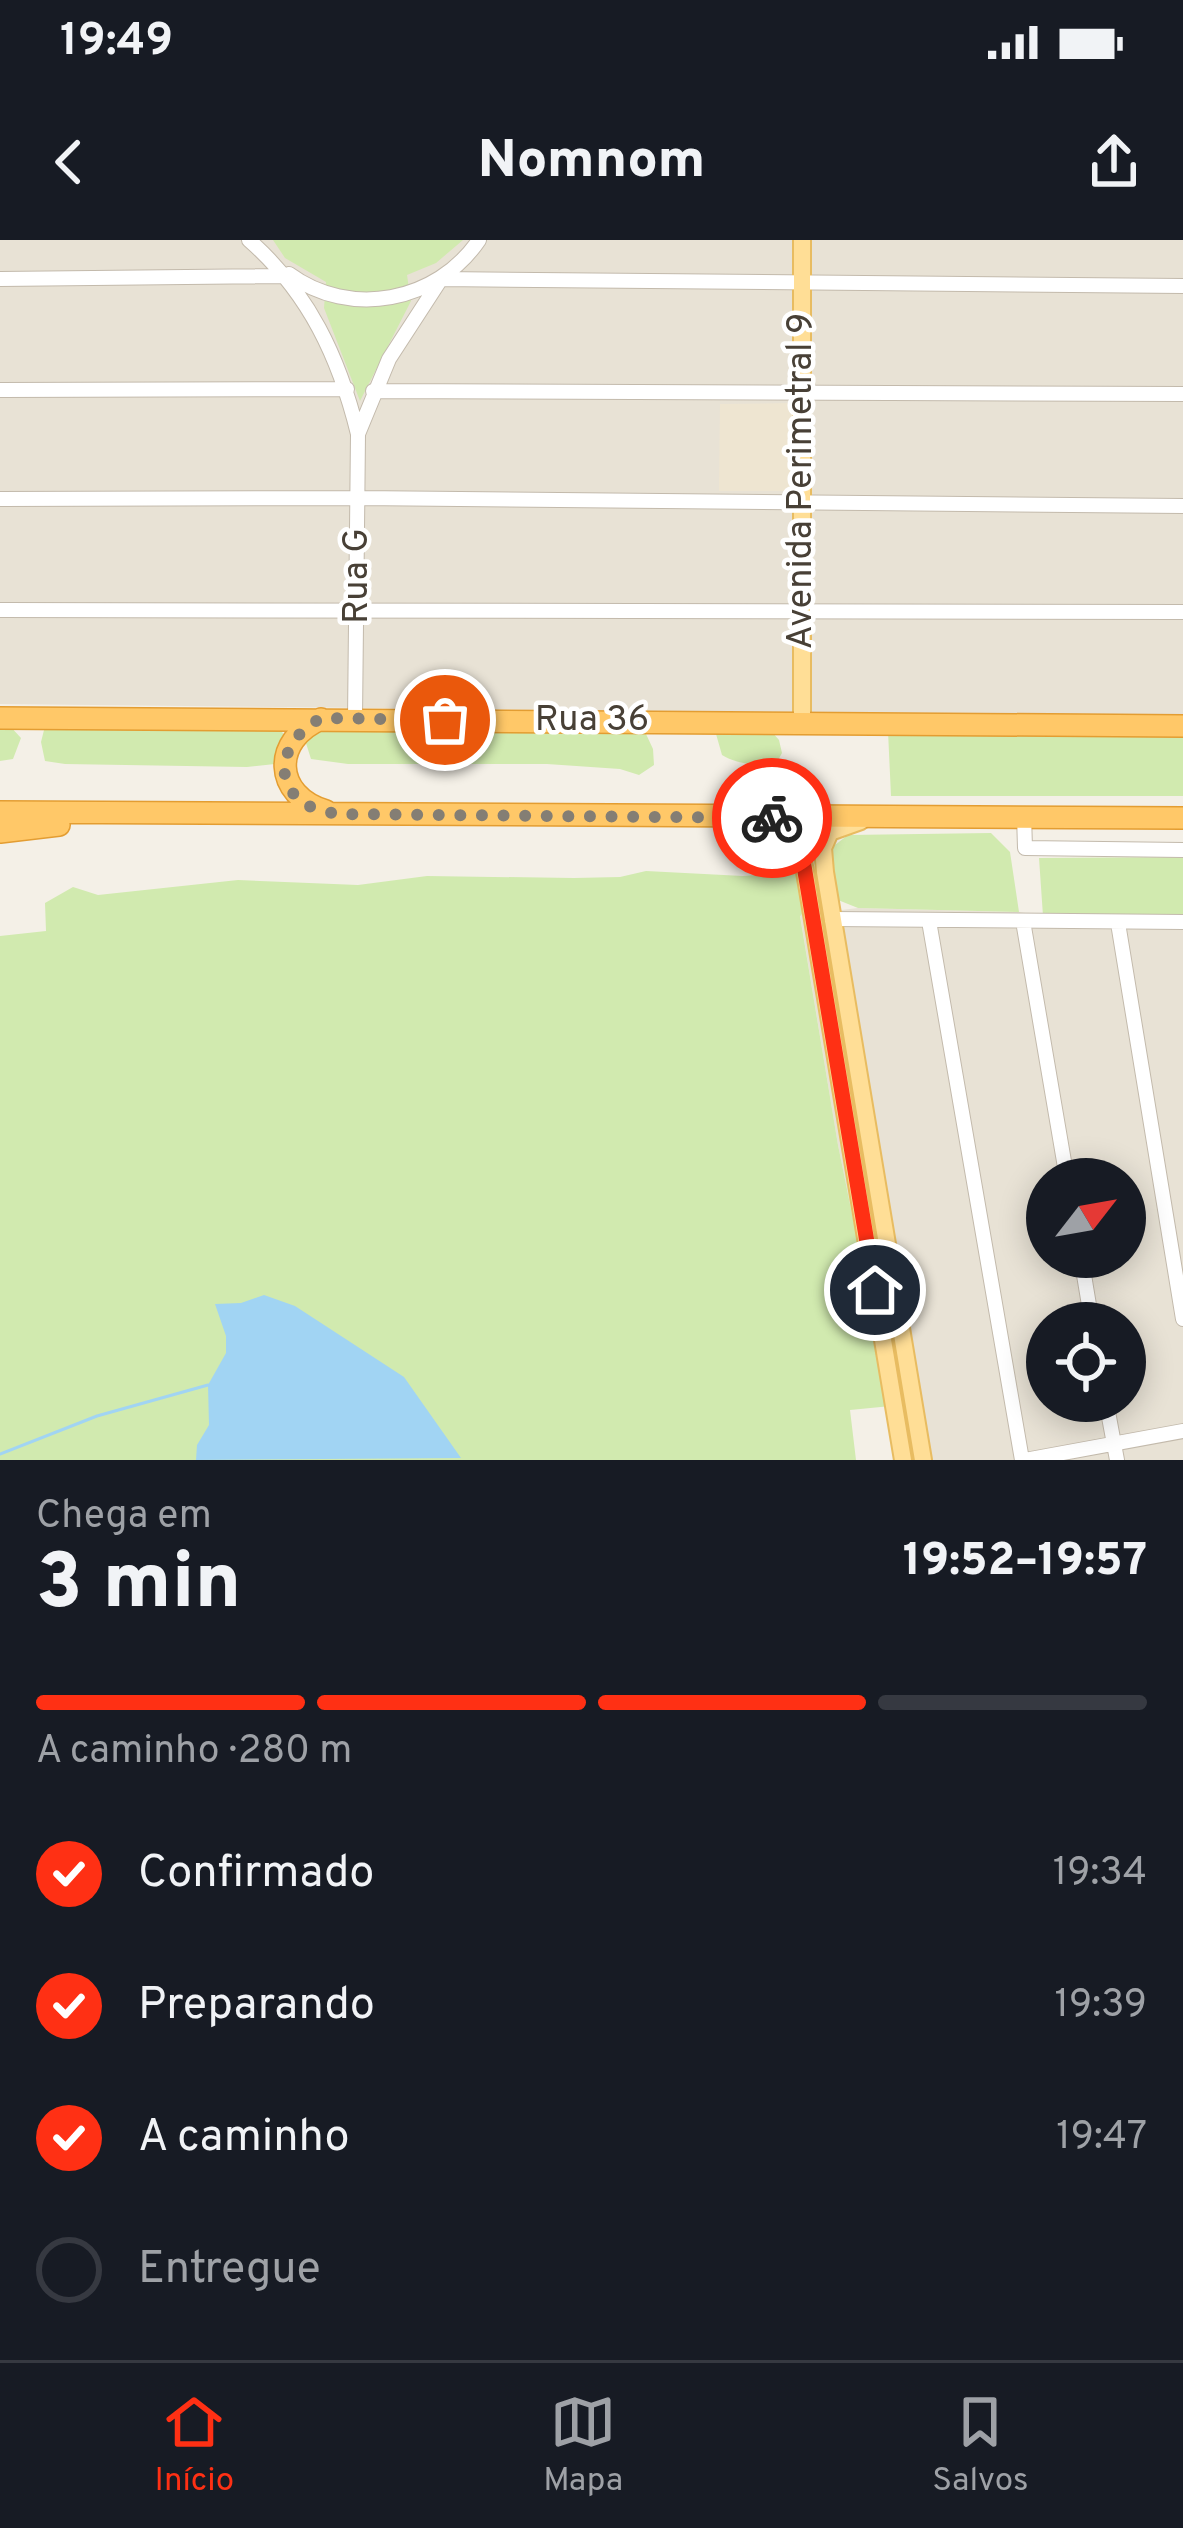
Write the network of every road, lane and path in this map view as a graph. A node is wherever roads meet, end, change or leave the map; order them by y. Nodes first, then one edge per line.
1 (253, 240) edge
2 (802, 240) edge
3 (479, 244) edge
4 (282, 271) junction
5 (0, 279) edge
6 (441, 279) junction
7 (802, 284) junction
8 (1183, 286) edge
9 (347, 389) junction
10 (0, 390) edge
11 (374, 391) junction
12 (802, 394) junction
13 (1183, 394) edge
14 (358, 434) junction
15 (358, 498) junction
16 (0, 500) edge
17 (802, 505) junction
18 (1183, 506) edge
19 (359, 609) junction
20 (0, 610) edge
21 (803, 610) junction
22 (1183, 612) edge
23 (0, 718) edge
24 (322, 718) junction
25 (355, 719) junction
26 (802, 723) junction
27 (1183, 726) edge
28 (0, 812) edge
29 (151, 814) junction
30 (335, 814) junction
31 (762, 815) junction
32 (1024, 815) junction
33 (873, 816) junction
34 (1183, 818) edge
35 (0, 832) edge
36 (1183, 850) edge
37 (832, 919) junction
38 (929, 921) junction
39 (1023, 921) junction
40 (1118, 922) junction
41 (1183, 922) edge
42 (1063, 1158) edge
43 (1183, 1319) edge
44 (1110, 1422) edge
45 (1183, 1431) edge
46 (1115, 1452) edge
47 (903, 1460) edge
48 (923, 1460) edge
49 (1023, 1460) edge

1 - 4 street
2 - 7 main road, Avenida Perimetral 9
3 - 6 street
4 - 5 street
4 - 6 street
4 - 9 street
6 - 7 street
6 - 11 street
7 - 8 street
7 - 12 main road, Avenida Perimetral 9
9 - 10 street
9 - 14 street
11 - 12 street
11 - 14 street
12 - 13 street
12 - 17 main road, Avenida Perimetral 9
14 - 15 street, Rua G
15 - 16 street
15 - 17 street
15 - 19 street, Rua G
17 - 18 street
17 - 21 main road, Avenida Perimetral 9
19 - 20 street
19 - 21 street
19 - 25 street, Rua G
21 - 22 street
21 - 26 main road, Avenida Perimetral 9
23 - 24 highway, Rua 36
24 - 25 highway, Rua 36
24 - 30 highway
25 - 26 highway, Rua 36
26 - 27 highway, Rua 36
28 - 29 highway
29 - 30 highway
29 - 35 highway
30 - 31 highway
31 - 33 highway
31 - 47 main road
32 - 33 highway
32 - 34 highway
32 - 36 street
33 - 37 main road
37 - 38 street
37 - 48 main road
38 - 39 street
38 - 49 street
39 - 40 street
39 - 42 street
40 - 41 street
40 - 43 street
44 - 46 street
45 - 46 street
46 - 49 street

